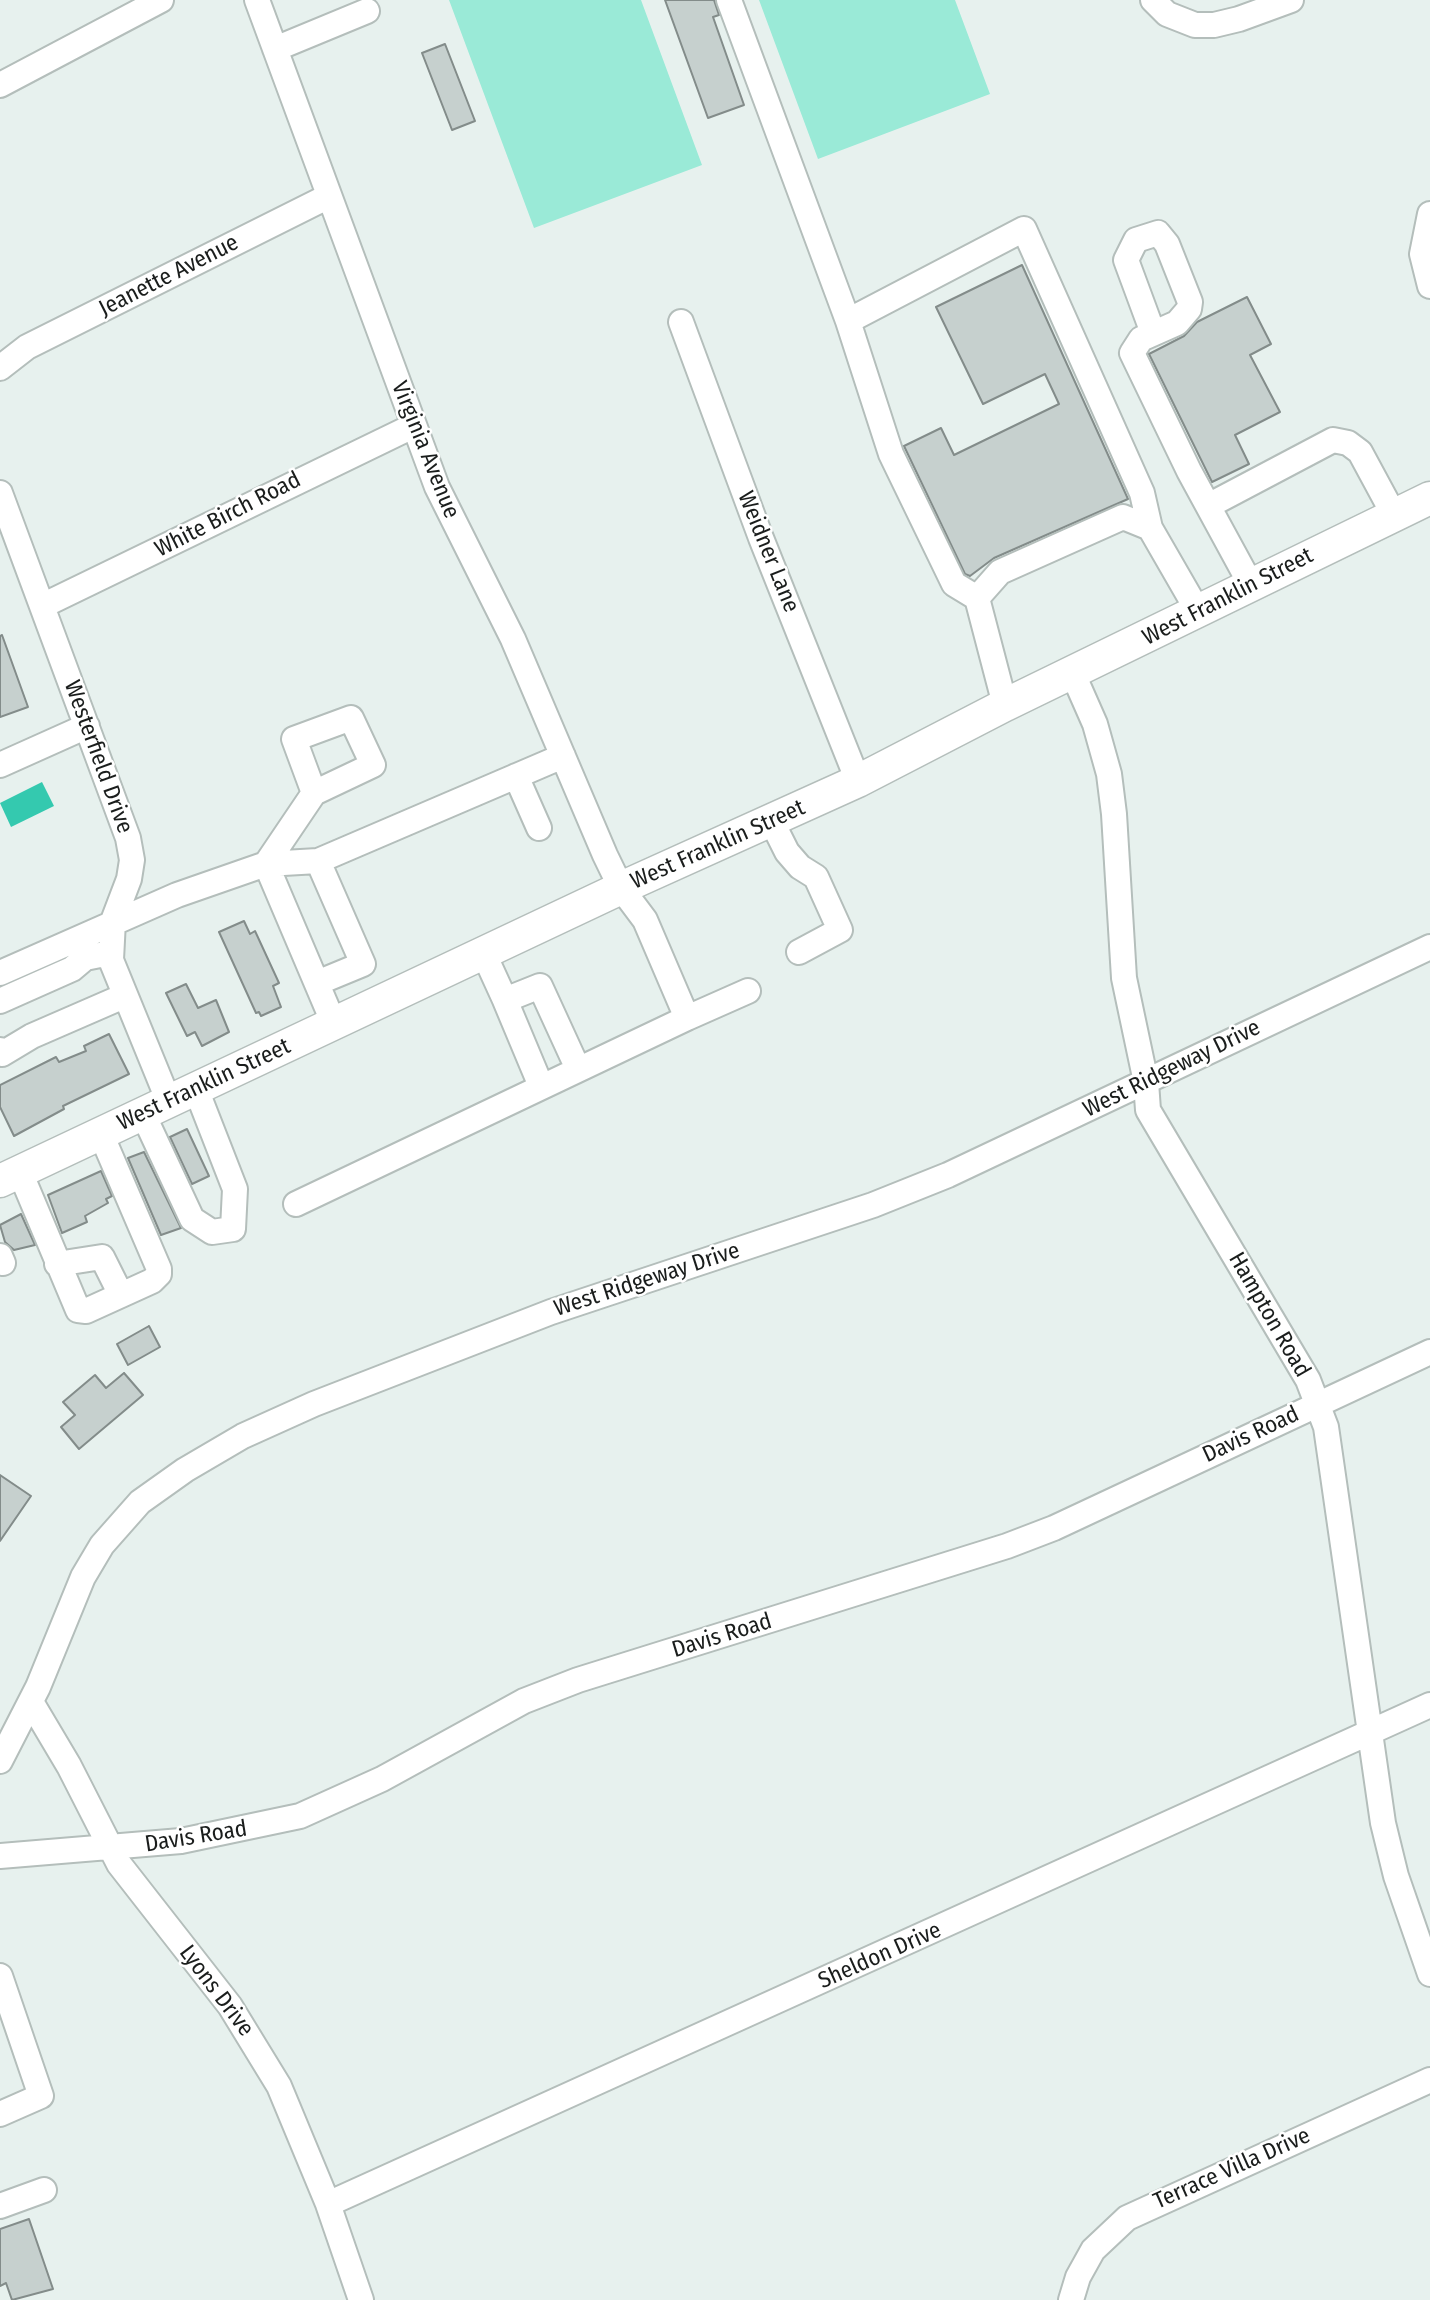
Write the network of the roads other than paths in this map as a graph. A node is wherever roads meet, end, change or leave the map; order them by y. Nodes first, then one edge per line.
1 (161, 0) edge
2 (257, 0) edge
3 (729, 0) edge
4 (1153, 0) edge
5 (1290, 0) edge
6 (367, 11) dead end
7 (275, 49) junction
8 (0, 85) edge
9 (329, 196) junction
10 (1430, 214) edge
11 (1430, 286) edge
12 (848, 321) junction
13 (681, 323) dead end
14 (1153, 332) dead end
15 (5, 363) edge
16 (413, 426) junction
17 (0, 493) edge
18 (1428, 503) edge
19 (1208, 506) junction
20 (1394, 515) junction
21 (1150, 528) junction
22 (1251, 585) junction
23 (977, 598) junction
24 (42, 606) junction
25 (1199, 612) junction
26 (1073, 674) junction
27 (1005, 705) junction
28 (87, 726) junction
29 (563, 756) junction
30 (0, 765) edge
31 (516, 776) junction
32 (858, 781) junction
33 (314, 793) dead end
34 (771, 820) junction
35 (539, 828) dead end
36 (318, 861) junction
37 (266, 864) junction
38 (621, 888) junction
39 (113, 922) junction
40 (1430, 947) edge
41 (799, 951) dead end
42 (110, 953) junction
43 (484, 954) junction
44 (0, 974) edge
45 (317, 983) junction
46 (748, 991) dead end
47 (124, 996) junction
48 (505, 1000) junction
49 (0, 1001) edge
50 (687, 1018) junction
51 (334, 1024) junction
52 (0, 1050) edge
53 (578, 1069) junction
54 (1146, 1082) junction
55 (541, 1086) junction
56 (170, 1101) junction
57 (101, 1134) junction
58 (10, 1177) edge
59 (296, 1204) dead end
60 (57, 1264) junction
61 (121, 1295) junction
62 (1430, 1352) edge
63 (1319, 1404) junction
64 (31, 1702) junction
65 (1430, 1705) edge
66 (1369, 1734) junction
67 (0, 1761) edge
68 (110, 1847) junction
69 (0, 1856) edge
70 (1430, 1974) edge
71 (0, 1976) edge
72 (1430, 2080) edge
73 (0, 2114) edge
74 (44, 2190) dead end
75 (328, 2204) junction
76 (0, 2206) edge
77 (361, 2300) edge
78 (1071, 2300) edge

1 - 8 street
2 - 7 street, Virginia Avenue
3 - 12 street
4 - 5 street
6 - 7 street
7 - 9 street, Virginia Avenue
9 - 15 street, Jeanette Avenue
9 - 16 street, Virginia Avenue
10 - 11 street
12 - 21 street
12 - 23 street
13 - 32 street, Weidner Lane
14 - 19 street
16 - 24 street, White Birch Road
16 - 29 street, Virginia Avenue
17 - 24 street, Westerfield Drive
18 - 20 main road, West Franklin Street
19 - 20 street
19 - 22 street
20 - 22 main road, West Franklin Street
21 - 23 street
21 - 25 street
22 - 25 main road, West Franklin Street
23 - 27 street
24 - 28 street, Westerfield Drive
25 - 26 main road, West Franklin Street
26 - 27 main road, West Franklin Street
26 - 54 street, Hampton Road
27 - 32 main road, West Franklin Street
28 - 30 street
28 - 39 street, Westerfield Drive
29 - 31 street
29 - 38 street, Virginia Avenue
31 - 35 street
31 - 36 street
32 - 34 main road, West Franklin Street
33 - 37 street
34 - 38 main road, West Franklin Street
34 - 41 street
36 - 37 street
36 - 45 street
37 - 39 street
37 - 45 street
38 - 43 main road, West Franklin Street
38 - 50 street, Virginia Avenue
39 - 42 street, Westerfield Drive
39 - 44 street
40 - 54 street, West Ridgeway Drive
42 - 47 street, Westerfield Drive
42 - 49 street
43 - 48 street
43 - 51 main road, West Franklin Street
45 - 51 street
46 - 50 street
47 - 52 street
47 - 56 street, Westerfield Drive
48 - 53 street
48 - 55 street
50 - 53 street
51 - 56 main road, West Franklin Street
53 - 55 street
54 - 63 street, Hampton Road
54 - 64 street, West Ridgeway Drive
55 - 59 street
56 - 56 street
56 - 57 main road, West Franklin Street
57 - 58 main road, West Franklin Street
57 - 61 street
58 - 60 street
60 - 61 street
60 - 61 street
62 - 63 street, Davis Road
63 - 66 street, Hampton Road
63 - 68 street, Davis Road
64 - 67 street, West Ridgeway Drive
64 - 68 street, Lyons Drive
65 - 66 street, Sheldon Drive
66 - 70 street, Hampton Road
66 - 75 street, Sheldon Drive
68 - 69 street, Davis Road
68 - 75 street, Lyons Drive
71 - 73 street
72 - 78 street, Terrace Villa Drive
74 - 76 street
75 - 77 street, Lyons Drive

